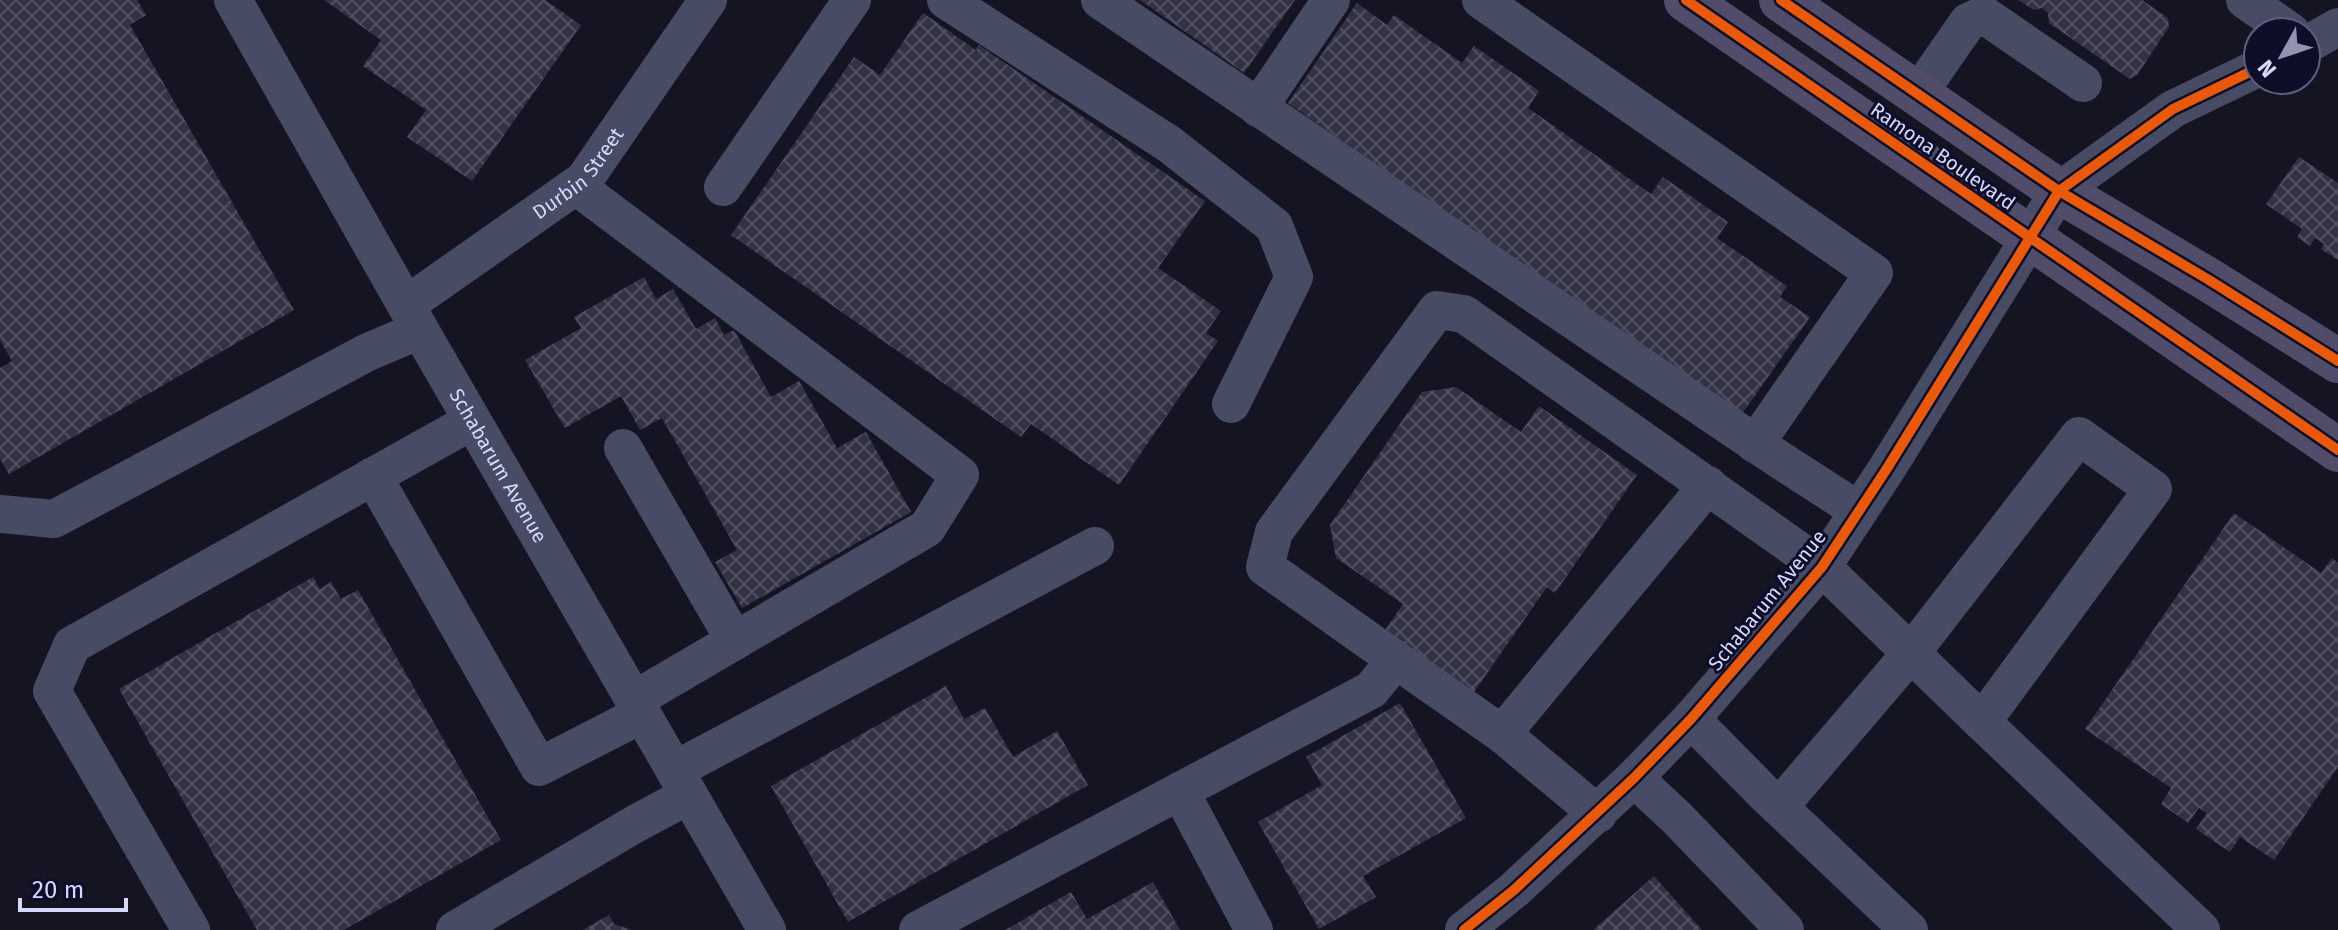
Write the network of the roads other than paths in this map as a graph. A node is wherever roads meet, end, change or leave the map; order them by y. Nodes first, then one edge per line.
1 (233, 0) edge
2 (852, 0) edge
3 (946, 0) edge
4 (1100, 0) edge
5 (1331, 0) edge
6 (1481, 0) edge
7 (1686, 0) edge
8 (1781, 0) edge
9 (2245, 0) edge
10 (698, 4) edge
11 (2272, 16) edge
12 (2242, 76) edge
13 (2083, 83) dead end
14 (1918, 94) junction
15 (1258, 108) junction
16 (576, 186) junction
17 (723, 187) dead end
18 (2059, 191) junction
19 (2030, 238) junction
20 (413, 318) junction
21 (2338, 361) edge
22 (1231, 404) dead end
23 (472, 421) junction
24 (1755, 444) junction
25 (623, 448) dead end
26 (2338, 450) edge
27 (373, 476) junction
28 (1708, 485) junction
29 (1859, 511) junction
30 (0, 514) edge
31 (1095, 546) dead end
32 (1822, 567) junction
33 (735, 641) junction
34 (1911, 653) junction
35 (1396, 660) junction
36 (638, 707) junction
37 (1691, 719) junction
38 (1982, 722) junction
39 (1502, 734) junction
40 (1634, 778) junction
41 (682, 782) junction
42 (1180, 791) junction
43 (1779, 807) junction
44 (1598, 814) junction
45 (191, 930) edge
46 (455, 930) edge
47 (767, 930) edge
48 (918, 930) edge
49 (1254, 930) edge
50 (1464, 930) edge
51 (1785, 930) edge
52 (1909, 930) edge
53 (2201, 930) edge

1 - 20 street, Schabarum Avenue
2 - 17 street
3 - 22 street
4 - 15 street
5 - 15 street
6 - 24 street
7 - 19 main road, Ramona Boulevard
8 - 14 main road, Ramona Boulevard
9 - 11 street
10 - 16 street, Durbin Street
12 - 18 street
13 - 14 street
14 - 18 main road, Ramona Boulevard
15 - 24 street
16 - 20 street, Durbin Street
16 - 33 street
18 - 19 street, Schabarum Avenue
18 - 21 main road, Ramona Boulevard
19 - 26 main road, Ramona Boulevard
19 - 29 street, Schabarum Avenue
20 - 23 street, Schabarum Avenue
20 - 30 street, Durbin Street
23 - 27 street
23 - 36 street, Schabarum Avenue
24 - 29 street
25 - 33 street
27 - 36 street
27 - 45 street
28 - 32 street
28 - 35 street
28 - 39 street
29 - 32 street, Schabarum Avenue
31 - 41 street
32 - 34 street
32 - 37 street, Schabarum Avenue
33 - 36 street
34 - 38 street
34 - 38 street
34 - 43 street
35 - 39 street
35 - 42 street
36 - 41 street, Schabarum Avenue
37 - 40 street, Schabarum Avenue
37 - 43 street
38 - 53 street
39 - 44 street
40 - 44 street, Schabarum Avenue
40 - 51 street
41 - 46 street
41 - 47 street, Schabarum Avenue
42 - 48 street
42 - 49 street
43 - 52 street
44 - 50 street, Schabarum Avenue

